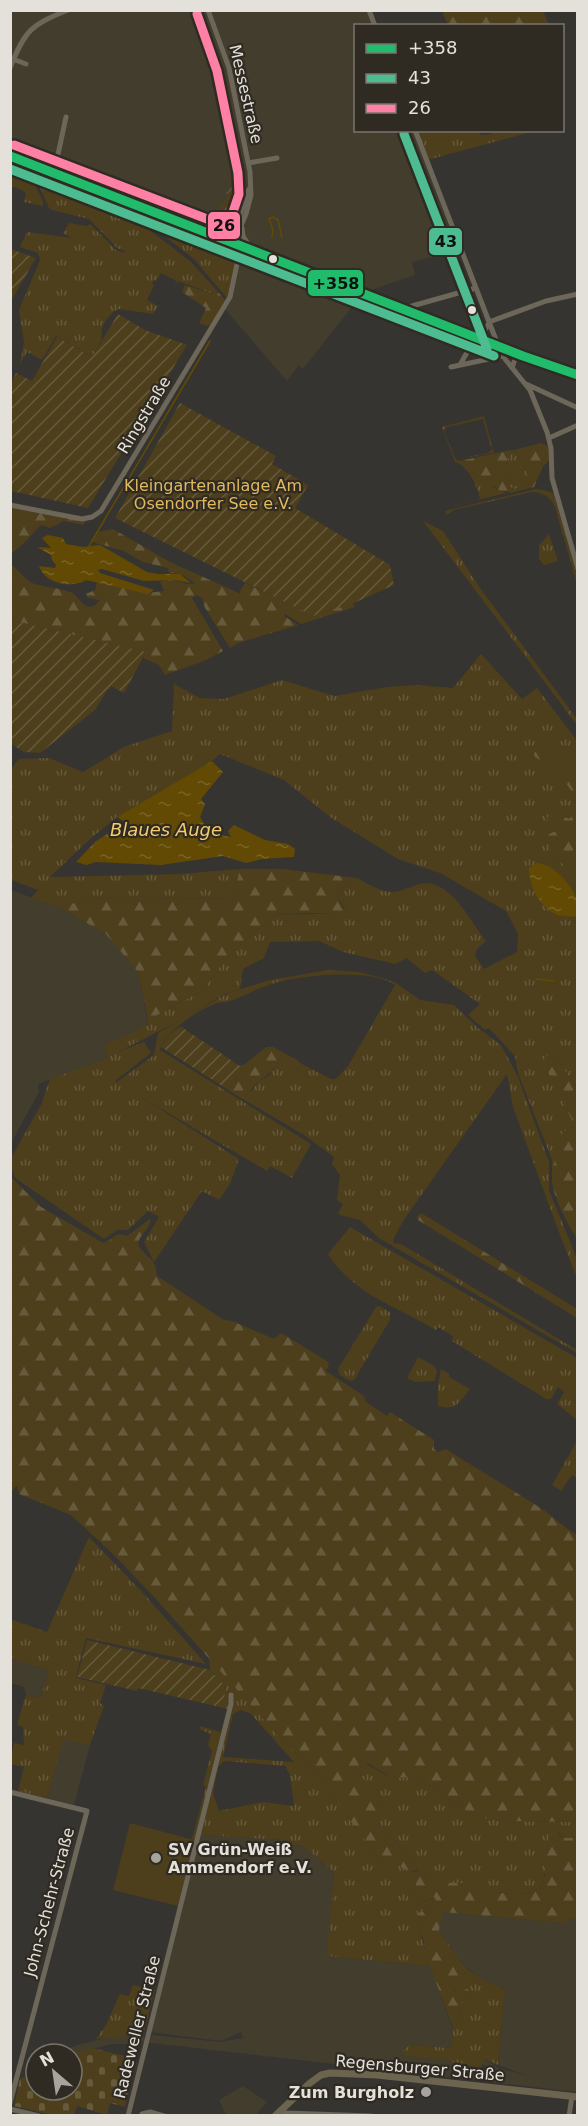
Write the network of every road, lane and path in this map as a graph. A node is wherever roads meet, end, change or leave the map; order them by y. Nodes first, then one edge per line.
1 (68, 10) edge
2 (208, 10) edge
3 (12, 58) edge
4 (26, 64) dead end
5 (10, 68) edge
6 (66, 117) dead end
7 (416, 132) edge
8 (10, 156) edge
9 (277, 158) dead end
10 (248, 163) junction
11 (54, 173) junction
12 (239, 224) junction
13 (218, 236) junction
14 (234, 242) junction
15 (241, 245) junction
16 (251, 249) junction
17 (476, 288) junction
18 (577, 297) edge
19 (412, 306) dead end
20 (489, 322) junction
21 (472, 338) junction
22 (498, 345) junction
23 (503, 356) junction
24 (523, 356) junction
25 (460, 365) junction
26 (451, 367) dead end
27 (512, 368) junction
28 (578, 375) edge
29 (526, 384) junction
30 (578, 408) edge
31 (578, 425) edge
32 (549, 438) junction
33 (10, 505) edge
34 (578, 569) edge
35 (231, 1695) dead end
36 (10, 1792) edge
37 (575, 2096) edge
38 (10, 2103) edge
39 (10, 2109) edge
40 (128, 2113) edge
41 (277, 2113) edge
42 (39, 2115) edge
43 (144, 2115) edge
44 (164, 2115) edge
45 (371, 2115) edge
46 (570, 2115) edge

1 - 3 street
2 - 10 street, Messestraße
3 - 4 street
3 - 5 street
6 - 11 street
7 - 17 street
8 - 11 main road
9 - 10 street
10 - 12 street, Messestraße
11 - 13 main road
12 - 13 street
12 - 14 street, Messestraße
12 - 16 street
13 - 14 main road
14 - 15 main road
15 - 16 main road
15 - 33 street, Ringstraße
16 - 21 main road
17 - 19 street
17 - 20 street
18 - 20 street
20 - 21 street
20 - 22 street
21 - 22 main road
21 - 25 street
22 - 23 street
22 - 24 main road
23 - 25 street
23 - 27 street
24 - 27 street
24 - 28 main road
25 - 26 street
27 - 29 street
29 - 30 street
29 - 32 street
31 - 32 street
32 - 34 street
35 - 40 street, Radeweller Straße
36 - 38 street, John-Schehr-Straße
37 - 41 main road, Regensburger Straße
37 - 46 street
39 - 42 street
40 - 43 street
41 - 45 street
43 - 44 street

